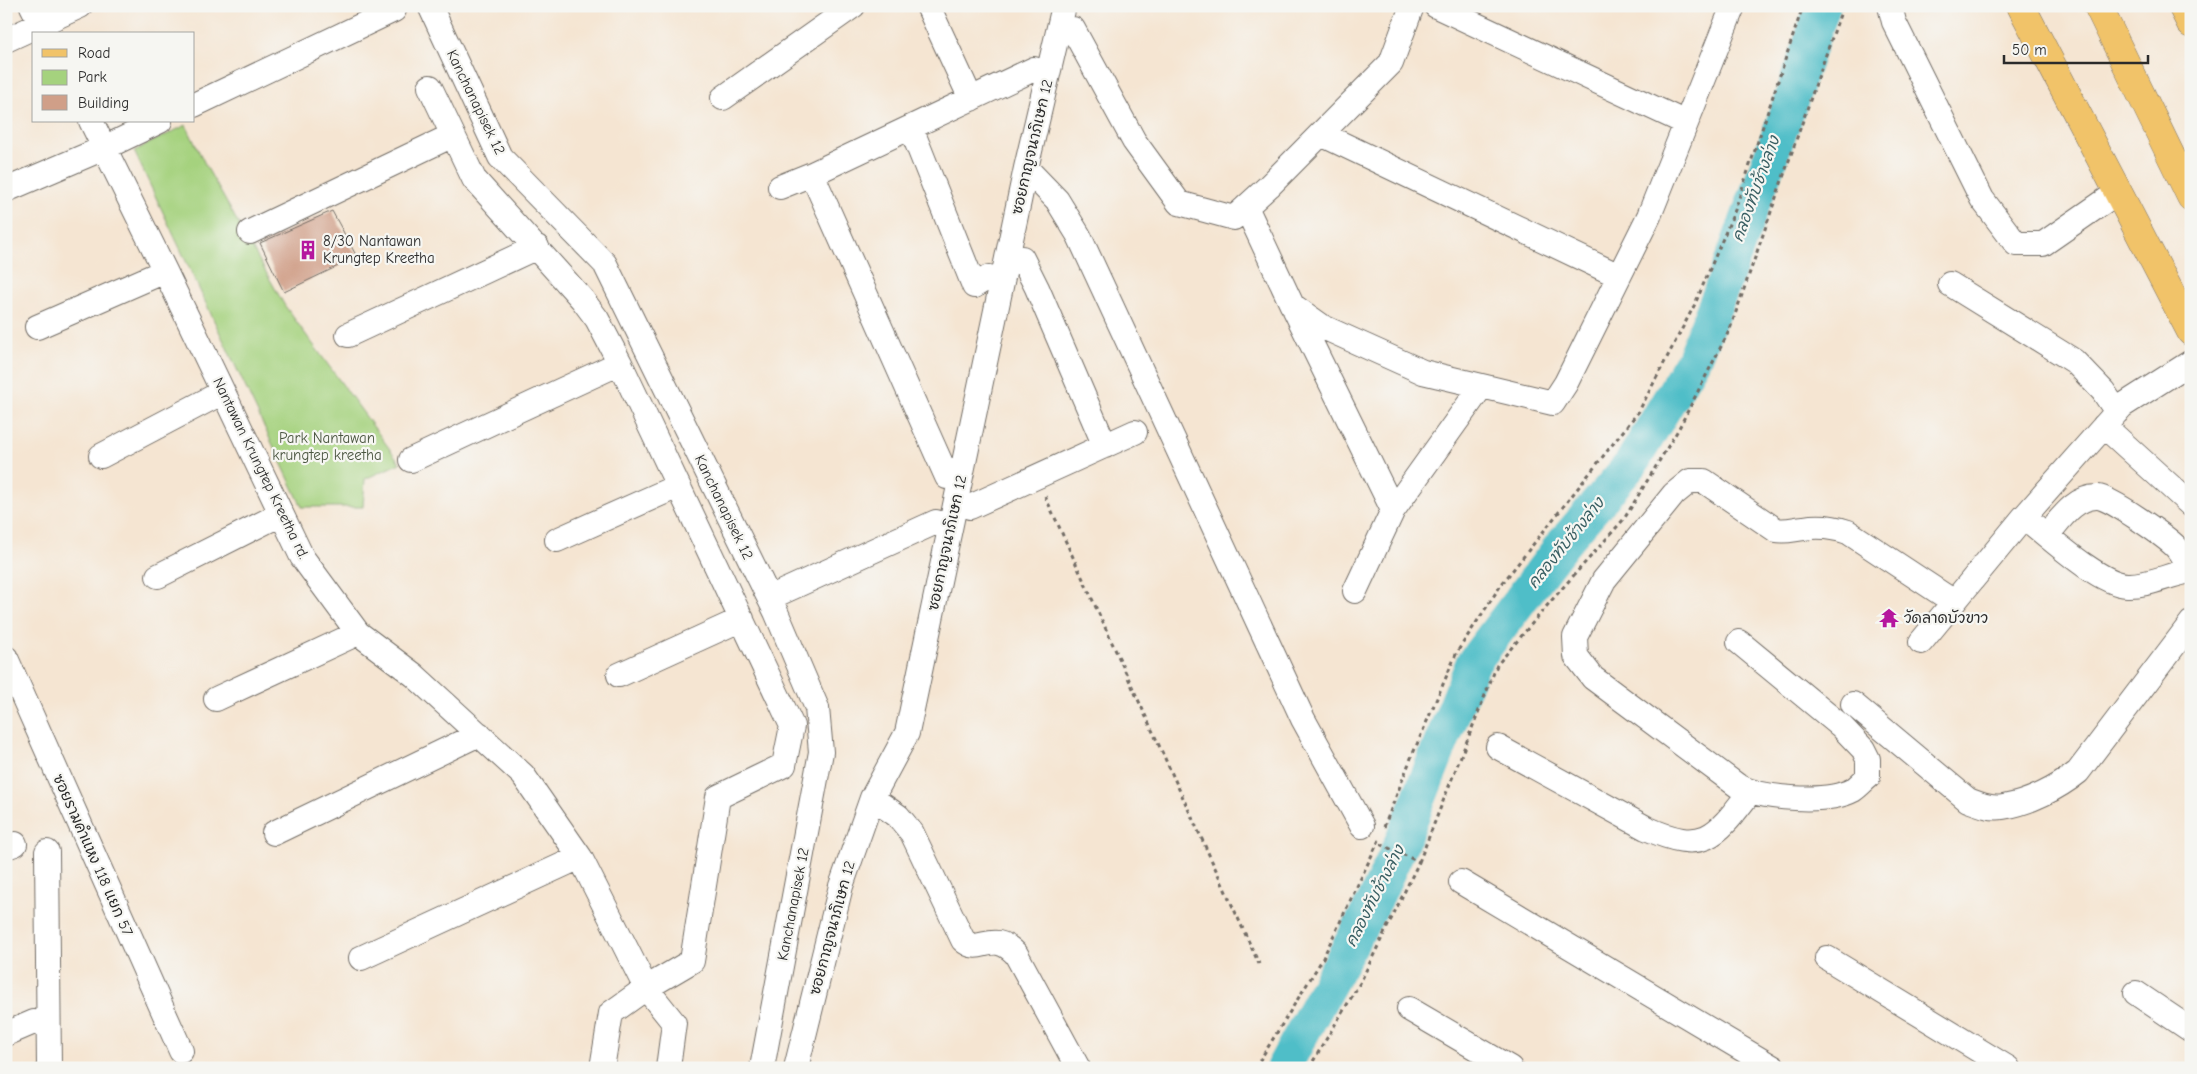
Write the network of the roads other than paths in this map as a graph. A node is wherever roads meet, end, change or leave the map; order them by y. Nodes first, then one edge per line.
1 (80, 6) edge
2 (430, 6) edge
3 (853, 6) edge
4 (928, 6) edge
5 (1064, 6) edge
6 (1412, 6) edge
7 (1436, 6) edge
8 (1733, 6) edge
9 (1890, 6) edge
10 (2021, 6) edge
11 (2098, 6) edge
12 (2182, 6) edge
13 (394, 10) dead end
14 (40, 22) edge
15 (2191, 24) edge
16 (1073, 29) dead end
17 (6, 40) edge
18 (1034, 69) dead end
19 (430, 87) dead end
20 (723, 98) dead end
21 (971, 99) junction
22 (195, 105) edge
23 (91, 122) edge
24 (158, 122) edge
25 (1686, 123) junction
26 (911, 128) junction
27 (1321, 134) junction
28 (453, 135) junction
29 (104, 148) junction
30 (1026, 168) junction
31 (812, 174) junction
32 (780, 187) dead end
33 (6, 190) edge
34 (2118, 192) junction
35 (2191, 197) edge
36 (1246, 208) junction
37 (250, 232) dead end
38 (537, 247) junction
39 (1022, 258) dead end
40 (165, 271) junction
41 (1619, 276) junction
42 (988, 277) dead end
43 (1950, 284) dead end
44 (1292, 305) junction
45 (37, 327) dead end
46 (2191, 332) edge
47 (348, 335) dead end
48 (2191, 362) edge
49 (620, 363) junction
50 (1481, 387) junction
51 (223, 392) junction
52 (2111, 419) junction
53 (1135, 432) dead end
54 (1105, 446) junction
55 (101, 456) dead end
56 (411, 460) dead end
57 (947, 477) dead end
58 (678, 486) junction
59 (2191, 505) edge
60 (965, 509) dead end
61 (1393, 510) junction
62 (281, 514) junction
63 (2024, 517) junction
64 (936, 522) dead end
65 (2046, 535) junction
66 (557, 540) dead end
67 (2190, 571) edge
68 (158, 576) dead end
69 (1356, 591) dead end
70 (769, 598) junction
71 (1954, 602) junction
72 (742, 619) junction
73 (2191, 623) edge
74 (358, 633) junction
75 (1739, 642) dead end
76 (1921, 642) dead end
77 (6, 658) edge
78 (619, 675) dead end
79 (216, 699) dead end
80 (1853, 704) dead end
81 (479, 734) junction
82 (1498, 747) dead end
83 (1750, 792) junction
84 (872, 798) junction
85 (1362, 826) dead end
86 (274, 833) dead end
87 (47, 852) dead end
88 (580, 857) junction
89 (1461, 882) dead end
90 (361, 958) dead end
91 (1827, 958) dead end
92 (646, 988) junction
93 (2136, 993) dead end
94 (1409, 1010) dead end
95 (34, 1022) dead end
96 (2191, 1030) edge
97 (6, 1034) edge
98 (181, 1051) dead end
99 (49, 1068) edge
100 (602, 1068) edge
101 (668, 1068) edge
102 (762, 1068) edge
103 (796, 1068) edge
104 (1078, 1068) edge
105 (1510, 1068) edge
106 (1774, 1068) edge
107 (2008, 1068) edge

1 - 14 street
2 - 70 street, Kanchanapisek 12
3 - 20 street
4 - 21 street
5 - 30 street, ซอยกาญจนาภิเษก 12
6 - 27 street
7 - 25 street
8 - 25 street
9 - 34 street
10 - 34 main road
11 - 35 main road
12 - 15 main road
13 - 22 street
14 - 17 street
16 - 36 street
18 - 21 street
19 - 28 street
21 - 26 street
23 - 29 street, Nantawan Krungtep Kreetha rd.
24 - 29 street
25 - 41 street
26 - 31 street
26 - 42 street
27 - 36 street
27 - 41 street
28 - 37 street
28 - 38 street
29 - 33 street
29 - 40 street, Nantawan Krungtep Kreetha rd.
30 - 84 street, ซอยกาญจนาภิเษก 12
30 - 85 street
31 - 32 street
31 - 57 street
34 - 46 main road
36 - 44 street
38 - 47 street
38 - 49 street
39 - 54 street
40 - 45 street
40 - 51 street, Nantawan Krungtep Kreetha rd.
41 - 50 street
43 - 52 street
44 - 50 street
44 - 61 street
48 - 52 street
49 - 56 street
49 - 58 street
50 - 61 street
51 - 55 street
51 - 62 street, Nantawan Krungtep Kreetha rd.
52 - 59 street
52 - 63 street
53 - 54 street
54 - 60 street
58 - 66 street
58 - 72 street
61 - 69 street
62 - 68 street
62 - 74 street, Nantawan Krungtep Kreetha rd.
63 - 65 street
63 - 71 street
64 - 70 street
65 - 67 street
65 - 67 street
70 - 102 street, Kanchanapisek 12
71 - 76 street
71 - 83 street
72 - 78 street
72 - 92 street
73 - 80 street
74 - 79 street
74 - 81 street, Nantawan Krungtep Kreetha rd.
75 - 83 street
77 - 98 street, ซอยรามคำแหง 118 แยก 57
81 - 86 street
81 - 88 street, Nantawan Krungtep Kreetha rd.
82 - 83 street
84 - 103 street, ซอยกาญจนาภิเษก 12
84 - 104 street
87 - 99 street
88 - 90 street
88 - 92 street, Nantawan Krungtep Kreetha rd.
89 - 106 street
91 - 107 street
92 - 100 street
92 - 101 street, Nantawan Krungtep Kreetha rd.
93 - 96 street
94 - 105 street
95 - 97 street

